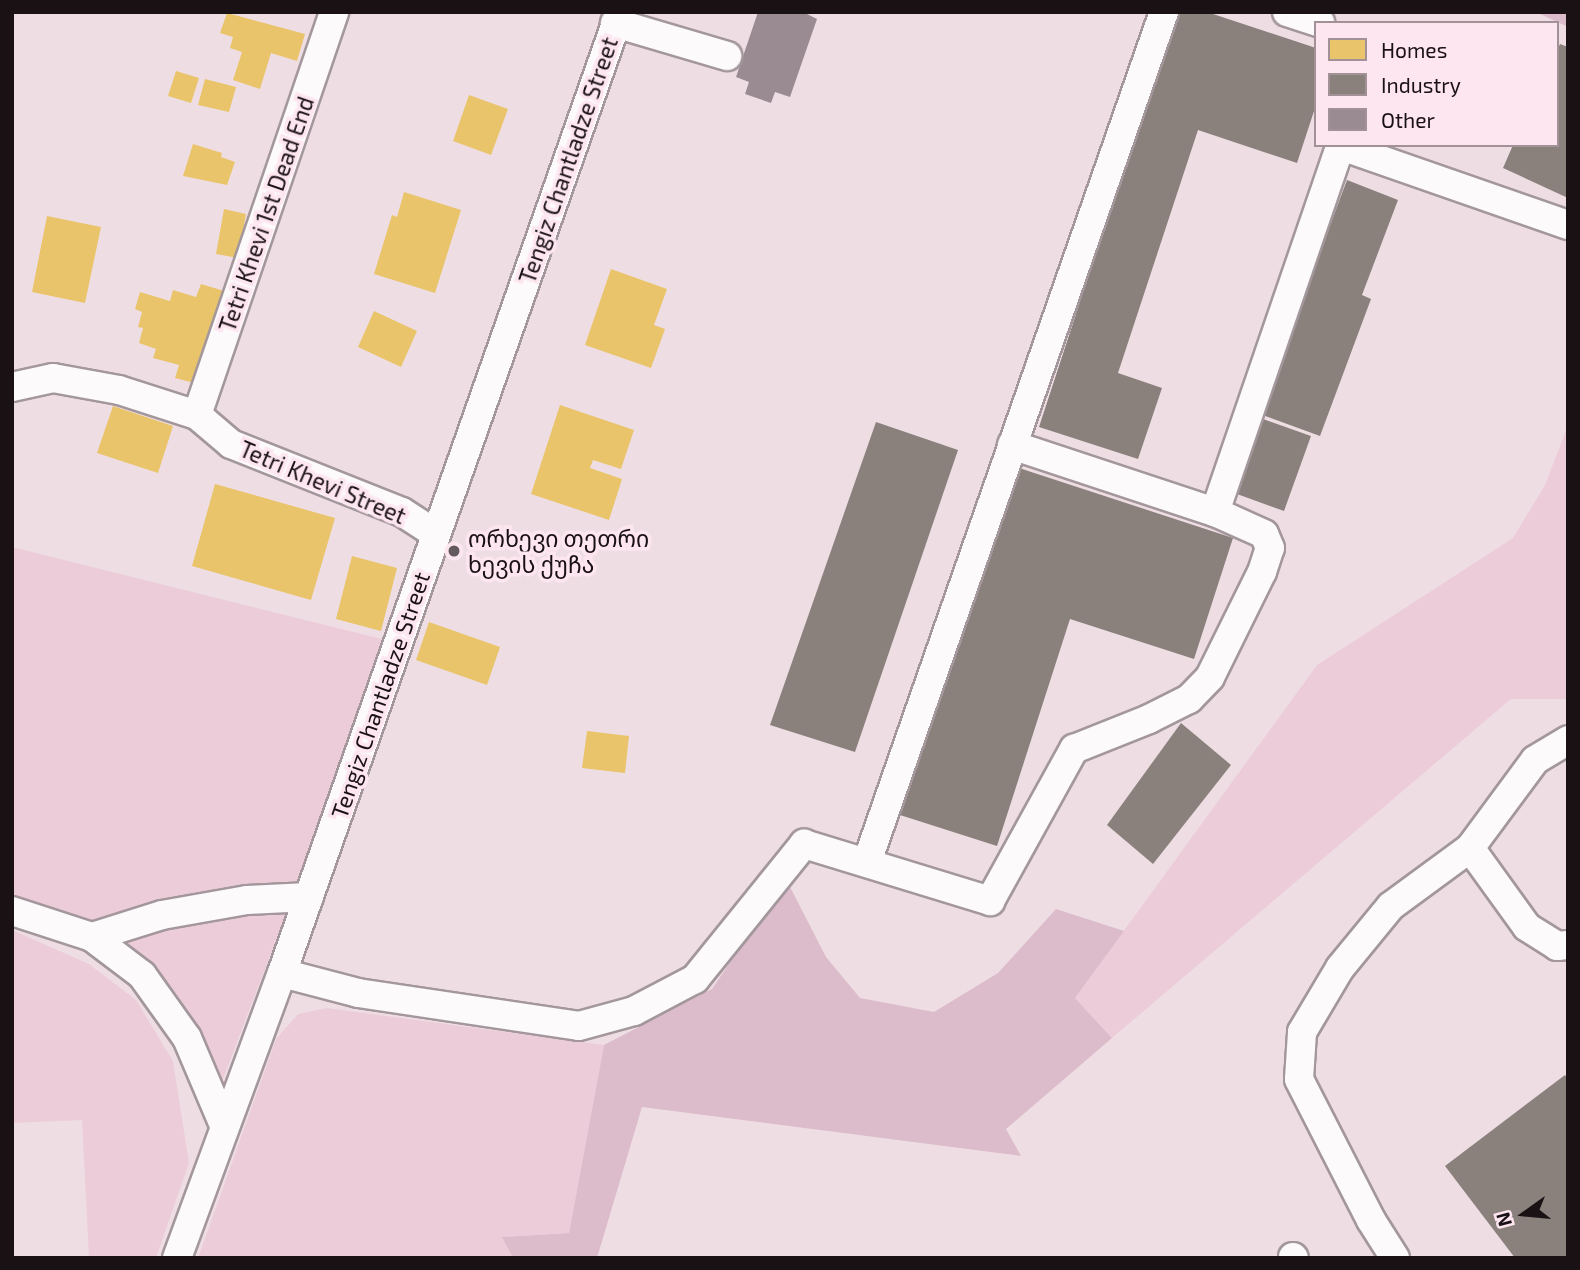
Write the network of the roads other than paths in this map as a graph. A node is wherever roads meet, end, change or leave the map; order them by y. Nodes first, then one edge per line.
1 (334, 12) edge
2 (1164, 12) edge
3 (1287, 12) edge
4 (618, 18) edge
5 (1314, 21) edge
6 (727, 56) dead end
7 (1341, 147) edge
8 (1344, 147) edge
9 (1568, 225) edge
10 (12, 387) edge
11 (197, 415) junction
12 (1012, 445) junction
13 (1215, 512) junction
14 (436, 534) junction
15 (1568, 740) edge
16 (1470, 848) junction
17 (867, 862) junction
18 (309, 897) junction
19 (12, 911) edge
20 (92, 937) junction
21 (1568, 945) edge
22 (282, 973) junction
23 (224, 1125) junction
24 (177, 1258) edge
25 (1395, 1258) edge

1 - 11 street, Tetri Khevi 1st Dead End
2 - 12 street
3 - 5 street
4 - 6 street
4 - 14 street, Tengiz Chantladze Street
7 - 13 street
8 - 9 street
10 - 11 street, Tetri Khevi Street
11 - 14 street, Tetri Khevi Street
12 - 13 street
12 - 17 street
13 - 17 street
14 - 18 street, Tengiz Chantladze Street
15 - 16 street
16 - 21 street
16 - 25 street
17 - 22 street
18 - 20 street
18 - 22 street, Tengiz Chantladze Street
19 - 20 street
20 - 23 street
22 - 23 street, Tengiz Chantladze Street
23 - 24 street, Tengiz Chantladze Street

